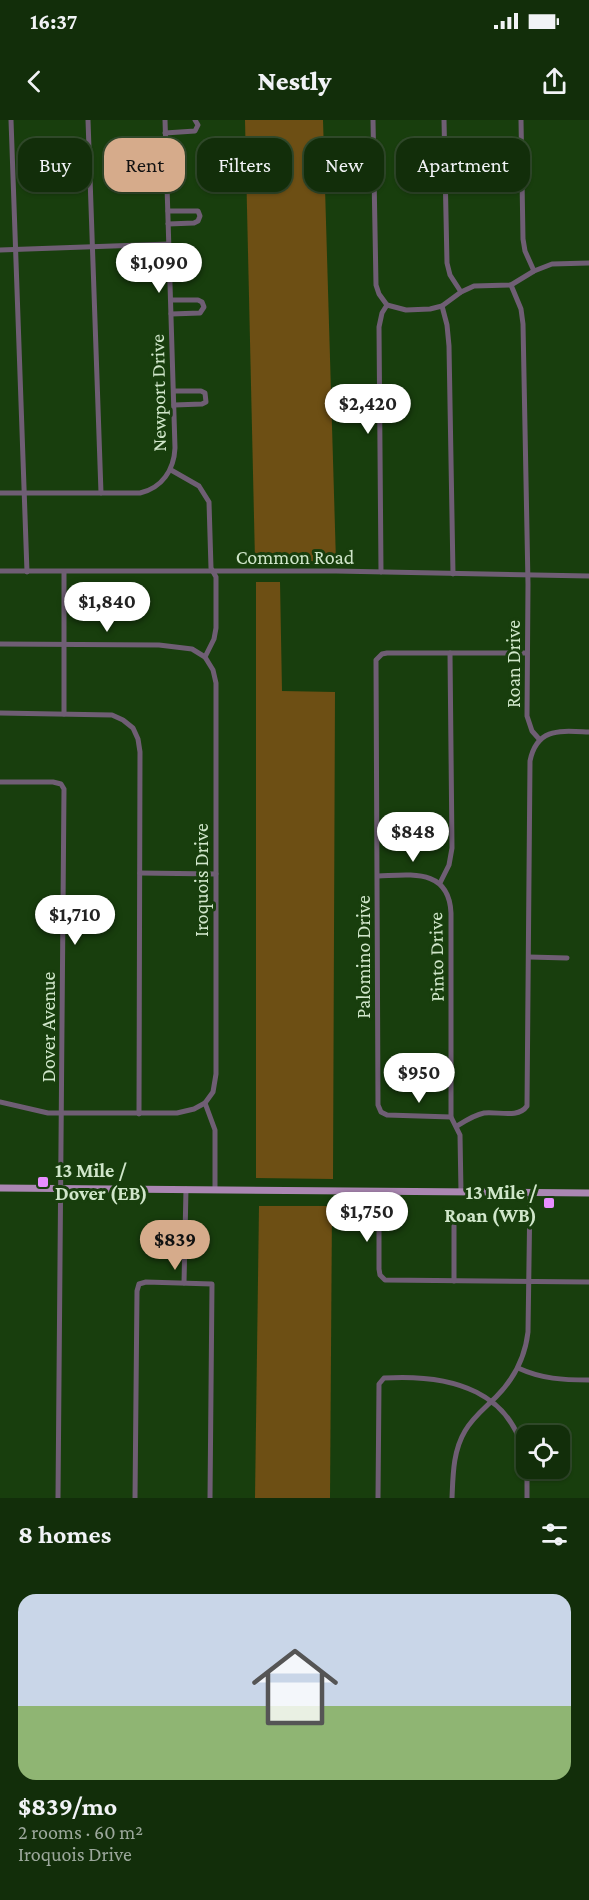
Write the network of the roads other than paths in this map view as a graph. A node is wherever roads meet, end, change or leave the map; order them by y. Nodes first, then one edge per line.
1 (11, 120) edge
2 (88, 120) edge
3 (165, 120) edge
4 (195, 120) edge
5 (373, 120) edge
6 (444, 120) edge
7 (521, 120) edge
8 (165, 133) junction
9 (168, 210) junction
10 (168, 224) junction
11 (168, 244) junction
12 (92, 247) junction
13 (0, 250) edge
14 (15, 250) junction
15 (589, 262) edge
16 (534, 271) junction
17 (510, 285) junction
18 (461, 292) junction
19 (171, 300) junction
20 (387, 305) junction
21 (442, 306) junction
22 (171, 314) junction
23 (174, 391) junction
24 (174, 405) junction
25 (171, 470) junction
26 (24, 493) junction
27 (100, 493) junction
28 (0, 494) edge
29 (0, 571) edge
30 (27, 572) junction
31 (64, 572) junction
32 (213, 572) junction
33 (381, 572) junction
34 (453, 574) junction
35 (527, 575) junction
36 (589, 576) edge
37 (0, 644) edge
38 (64, 645) junction
39 (450, 653) junction
40 (527, 653) junction
41 (205, 657) junction
42 (0, 713) edge
43 (64, 714) junction
44 (589, 732) edge
45 (540, 740) junction
46 (0, 782) edge
47 (140, 873) junction
48 (216, 874) junction
49 (378, 876) junction
50 (440, 883) junction
51 (529, 957) junction
52 (567, 958) dead end
53 (0, 1102) edge
54 (205, 1103) junction
55 (62, 1114) junction
56 (139, 1114) junction
57 (451, 1117) junction
58 (457, 1125) junction
59 (0, 1188) edge
60 (62, 1188) junction
61 (186, 1189) junction
62 (216, 1190) junction
63 (379, 1191) junction
64 (461, 1192) junction
65 (530, 1193) junction
66 (589, 1193) edge
67 (454, 1226) dead end
68 (454, 1281) junction
69 (529, 1281) junction
70 (589, 1282) edge
71 (184, 1283) junction
72 (518, 1368) junction
73 (589, 1380) edge
74 (491, 1402) junction
75 (516, 1434) edge
76 (527, 1479) edge
77 (58, 1498) edge
78 (135, 1498) edge
79 (210, 1498) edge
80 (378, 1498) edge
81 (452, 1498) edge
82 (527, 1498) edge

1 - 14 street
2 - 12 street
3 - 8 street, Newport Drive
4 - 8 street
5 - 20 street
6 - 18 street
7 - 16 street
8 - 9 street, Newport Drive
9 - 10 street, Newport Drive
9 - 10 street
10 - 11 street, Newport Drive
11 - 12 street
11 - 19 street, Newport Drive
12 - 14 street
12 - 27 street
13 - 14 street
14 - 26 street
15 - 16 street
16 - 17 street
17 - 18 street
17 - 35 street, Roan Drive
18 - 21 street
19 - 22 street, Newport Drive
19 - 22 street
20 - 21 street
20 - 33 street
21 - 34 street
22 - 23 street, Newport Drive
23 - 24 street, Newport Drive
23 - 24 street
24 - 25 street, Newport Drive
25 - 27 street
25 - 32 street, Newport Drive
26 - 27 street
26 - 28 street
26 - 30 street
29 - 30 street, Common Road
30 - 31 street, Common Road
31 - 32 street, Common Road
31 - 38 street
32 - 33 street, Common Road
32 - 41 street
33 - 34 street, Common Road
34 - 35 street, Common Road
35 - 36 street, Common Road
35 - 40 street, Roan Drive
37 - 38 street
38 - 41 street
38 - 43 street
39 - 40 street
39 - 49 street, Palomino Drive
39 - 50 street, Pinto Drive
40 - 45 street, Roan Drive
41 - 48 street, Iroquois Drive
42 - 43 street
43 - 47 street
44 - 45 street
45 - 51 street
46 - 55 street, Dover Avenue
47 - 48 street
47 - 56 street
48 - 54 street, Iroquois Drive
49 - 50 street
49 - 57 street, Palomino Drive
50 - 57 street, Pinto Drive
51 - 52 street
51 - 58 street
53 - 55 street
54 - 56 street
54 - 62 street
55 - 56 street
55 - 60 street, Dover Avenue
57 - 58 street
58 - 64 street
59 - 60 main road
60 - 61 main road
60 - 77 street, Dover Avenue
61 - 62 main road
61 - 71 street
62 - 63 main road
63 - 64 main road
63 - 68 street
64 - 65 main road
65 - 66 main road
65 - 69 street
67 - 68 street
68 - 69 street
69 - 70 street
69 - 72 street
71 - 78 street
71 - 79 street
72 - 73 street
72 - 74 street
74 - 75 street
74 - 80 street
74 - 81 street
76 - 82 street

